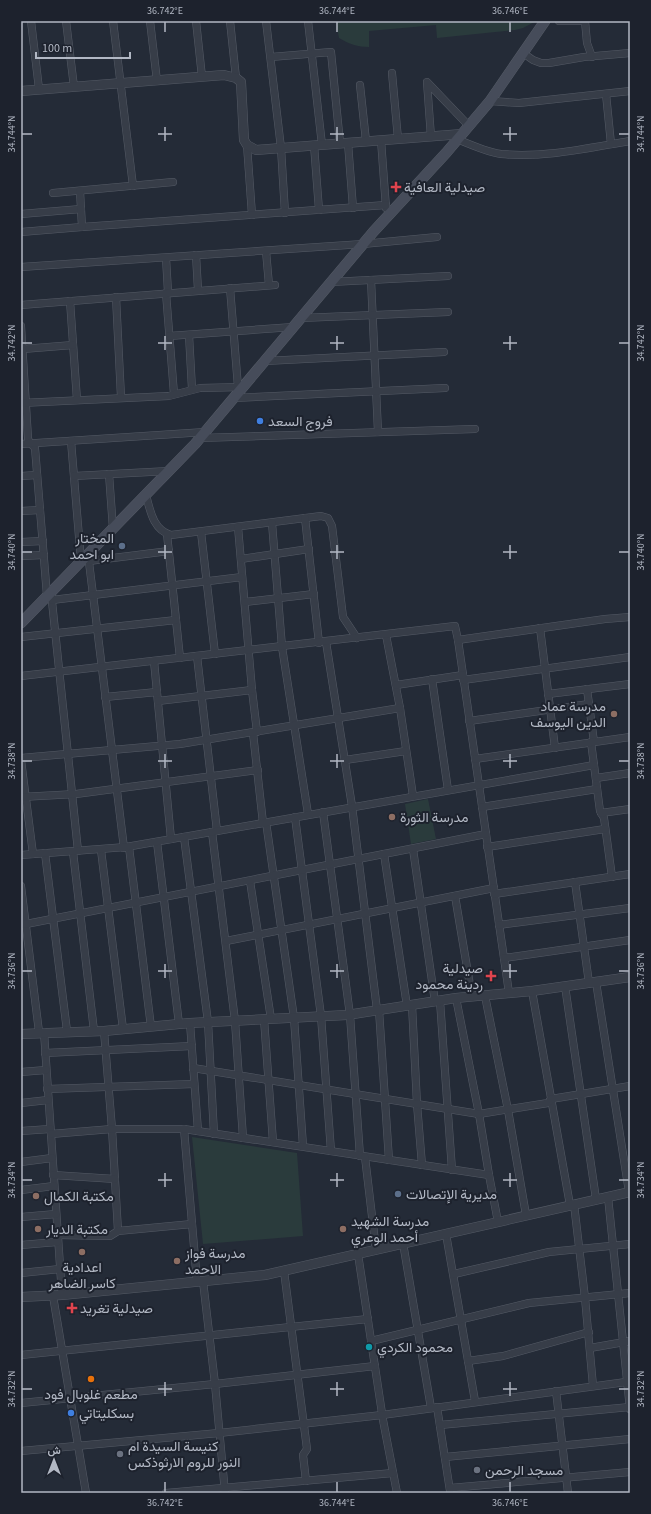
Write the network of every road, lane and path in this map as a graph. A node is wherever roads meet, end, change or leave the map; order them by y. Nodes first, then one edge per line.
1 (31, 21) edge
2 (66, 21) edge
3 (113, 21) edge
4 (150, 21) edge
5 (196, 21) edge
6 (230, 21) edge
7 (266, 21) edge
8 (308, 21) edge
9 (545, 21) edge
10 (559, 21) edge
11 (584, 21) edge
12 (523, 53) junction
13 (630, 53) edge
14 (312, 54) junction
15 (592, 56) junction
16 (270, 57) junction
17 (392, 73) dead end
18 (202, 77) junction
19 (236, 78) junction
20 (157, 81) junction
21 (121, 84) junction
22 (360, 85) dead end
23 (74, 87) junction
24 (39, 90) junction
25 (21, 91) edge
26 (630, 91) edge
27 (606, 94) junction
28 (490, 101) junction
29 (469, 126) junction
30 (431, 137) junction
31 (460, 137) junction
32 (398, 139) junction
33 (381, 140) junction
34 (366, 141) junction
35 (630, 141) edge
36 (344, 143) junction
37 (611, 144) junction
38 (247, 145) junction
39 (318, 145) junction
40 (281, 148) junction
41 (173, 182) dead end
42 (133, 186) junction
43 (80, 191) junction
44 (53, 193) dead end
45 (386, 205) junction
46 (353, 208) junction
47 (81, 210) junction
48 (319, 210) junction
49 (285, 212) junction
50 (21, 214) edge
51 (252, 215) junction
52 (387, 217) junction
53 (82, 228) junction
54 (21, 232) edge
55 (437, 237) dead end
56 (363, 244) junction
57 (266, 251) junction
58 (196, 255) junction
59 (166, 258) junction
60 (21, 267) edge
61 (448, 276) dead end
62 (371, 280) junction
63 (331, 282) junction
64 (230, 288) junction
65 (198, 290) junction
66 (167, 292) junction
67 (116, 297) junction
68 (70, 301) junction
69 (21, 305) edge
70 (448, 312) dead end
71 (373, 315) junction
72 (301, 318) junction
73 (21, 326) edge
74 (293, 327) junction
75 (234, 332) junction
76 (189, 335) junction
77 (169, 336) junction
78 (73, 345) junction
79 (23, 349) junction
80 (444, 352) dead end
81 (374, 355) junction
82 (265, 361) junction
83 (240, 387) junction
84 (445, 388) dead end
85 (192, 389) junction
86 (376, 391) junction
87 (174, 394) junction
88 (121, 397) junction
89 (234, 398) junction
90 (76, 400) junction
91 (23, 403) edge
92 (475, 429) dead end
93 (378, 432) junction
94 (203, 435) junction
95 (71, 441) junction
96 (30, 443) junction
97 (21, 444) edge
98 (169, 471) junction
99 (109, 474) junction
100 (37, 475) junction
101 (21, 476) edge
102 (74, 476) junction
103 (146, 495) junction
104 (40, 510) junction
105 (21, 511) edge
106 (305, 518) junction
107 (272, 522) junction
108 (238, 527) junction
109 (113, 529) junction
110 (201, 532) junction
111 (167, 534) junction
112 (21, 542) edge
113 (43, 542) junction
114 (309, 549) junction
115 (169, 551) junction
116 (274, 554) junction
117 (44, 555) junction
118 (21, 556) edge
119 (241, 558) junction
120 (86, 559) junction
121 (242, 576) junction
122 (206, 581) junction
123 (173, 585) junction
124 (314, 594) junction
125 (93, 595) junction
126 (50, 596) junction
127 (278, 598) junction
128 (244, 602) junction
129 (630, 617) edge
130 (176, 620) junction
131 (21, 623) edge
132 (540, 628) junction
133 (97, 629) junction
134 (55, 633) junction
135 (386, 635) junction
136 (21, 637) edge
137 (357, 638) junction
138 (458, 640) junction
139 (322, 642) junction
140 (282, 647) junction
141 (249, 650) junction
142 (215, 654) junction
143 (197, 656) junction
144 (630, 657) edge
145 (180, 658) junction
146 (154, 661) junction
147 (101, 667) junction
148 (545, 668) junction
149 (59, 672) junction
150 (21, 676) edge
151 (463, 677) junction
152 (432, 679) junction
153 (396, 684) junction
154 (630, 684) edge
155 (587, 689) junction
156 (252, 690) junction
157 (157, 692) junction
158 (548, 694) junction
159 (202, 695) junction
160 (105, 697) junction
161 (158, 701) junction
162 (589, 704) junction
163 (400, 708) junction
164 (550, 710) junction
165 (338, 718) junction
166 (469, 721) junction
167 (294, 726) junction
168 (255, 732) junction
169 (630, 737) edge
170 (207, 740) junction
171 (592, 742) junction
172 (162, 746) junction
173 (556, 748) junction
174 (111, 750) junction
175 (406, 750) junction
176 (68, 754) junction
177 (21, 759) edge
178 (475, 759) junction
179 (345, 760) junction
180 (594, 764) junction
181 (258, 770) junction
182 (630, 773) edge
183 (211, 776) junction
184 (596, 778) junction
185 (165, 782) junction
186 (478, 784) junction
187 (116, 788) junction
188 (597, 789) junction
189 (448, 790) junction
190 (72, 794) junction
191 (413, 796) junction
192 (23, 797) edge
193 (352, 806) junction
194 (482, 807) junction
195 (630, 809) edge
196 (323, 812) junction
197 (601, 813) junction
198 (308, 814) junction
199 (295, 817) junction
200 (265, 822) junction
201 (605, 829) junction
202 (215, 831) junction
203 (486, 834) junction
204 (184, 837) junction
205 (171, 839) junction
206 (158, 842) junction
207 (126, 847) junction
208 (487, 847) junction
209 (413, 849) junction
210 (101, 850) junction
211 (75, 852) junction
212 (33, 854) junction
213 (45, 854) junction
214 (384, 854) junction
215 (21, 855) edge
216 (358, 859) junction
217 (330, 865) junction
218 (302, 870) junction
219 (630, 874) edge
220 (274, 876) junction
221 (612, 877) junction
222 (250, 881) junction
223 (575, 882) junction
224 (21, 886) edge
225 (219, 887) junction
226 (494, 891) junction
227 (191, 892) junction
228 (455, 896) junction
229 (164, 897) junction
230 (421, 902) junction
231 (136, 903) junction
232 (108, 908) junction
233 (392, 908) junction
234 (630, 908) edge
235 (365, 913) junction
236 (80, 914) junction
237 (580, 915) junction
238 (54, 919) junction
239 (337, 919) junction
240 (310, 924) junction
241 (23, 925) edge
242 (499, 925) junction
243 (281, 930) junction
244 (258, 934) junction
245 (630, 940) edge
246 (226, 941) junction
247 (584, 947) junction
248 (504, 958) junction
249 (630, 977) edge
250 (593, 982) junction
251 (565, 986) junction
252 (532, 991) junction
253 (509, 993) junction
254 (485, 996) junction
255 (472, 997) junction
256 (456, 998) junction
257 (438, 1001) junction
258 (409, 1006) junction
259 (378, 1010) junction
260 (350, 1014) junction
261 (321, 1016) junction
262 (294, 1018) junction
263 (268, 1019) junction
264 (235, 1021) junction
265 (208, 1022) junction
266 (190, 1023) junction
267 (179, 1024) junction
268 (151, 1026) junction
269 (123, 1029) junction
270 (99, 1031) junction
271 (42, 1032) junction
272 (67, 1032) junction
273 (21, 1034) edge
274 (192, 1046) junction
275 (105, 1050) junction
276 (45, 1053) junction
277 (193, 1068) junction
278 (46, 1070) junction
279 (210, 1071) junction
280 (21, 1072) edge
281 (239, 1075) junction
282 (269, 1080) junction
283 (194, 1084) junction
284 (298, 1085) junction
285 (630, 1086) edge
286 (109, 1087) junction
287 (47, 1089) junction
288 (613, 1089) junction
289 (327, 1090) junction
290 (356, 1094) junction
291 (580, 1094) junction
292 (384, 1099) junction
293 (551, 1099) junction
294 (48, 1100) junction
295 (21, 1103) edge
296 (417, 1104) junction
297 (448, 1109) junction
298 (508, 1110) junction
299 (479, 1114) junction
300 (112, 1129) junction
301 (184, 1129) junction
302 (21, 1131) edge
303 (198, 1131) junction
304 (51, 1132) junction
305 (214, 1134) junction
306 (243, 1138) junction
307 (274, 1142) junction
308 (303, 1146) junction
309 (331, 1151) junction
310 (363, 1157) junction
311 (52, 1158) junction
312 (389, 1160) junction
313 (21, 1162) edge
314 (422, 1165) junction
315 (452, 1170) junction
316 (54, 1175) junction
317 (490, 1175) junction
318 (115, 1179) junction
319 (54, 1186) junction
320 (21, 1190) edge
321 (629, 1192) edge
322 (608, 1197) junction
323 (596, 1199) junction
324 (572, 1205) junction
325 (56, 1214) junction
326 (526, 1215) junction
327 (21, 1217) edge
328 (498, 1222) junction
329 (192, 1224) junction
330 (118, 1231) junction
331 (446, 1234) junction
332 (57, 1238) junction
333 (403, 1243) junction
334 (630, 1244) edge
335 (612, 1245) junction
336 (21, 1246) edge
337 (580, 1248) junction
338 (376, 1250) junction
339 (358, 1254) junction
340 (60, 1269) junction
341 (284, 1271) junction
342 (21, 1272) edge
343 (454, 1274) junction
344 (200, 1281) junction
345 (630, 1293) edge
346 (57, 1295) junction
347 (618, 1295) junction
348 (21, 1297) edge
349 (585, 1298) junction
350 (368, 1319) junction
351 (461, 1319) junction
352 (291, 1327) junction
353 (418, 1330) junction
354 (589, 1332) junction
355 (209, 1336) junction
356 (371, 1341) junction
357 (630, 1341) edge
358 (622, 1342) junction
359 (590, 1348) junction
360 (62, 1351) junction
361 (21, 1355) edge
362 (468, 1361) junction
363 (375, 1366) junction
364 (297, 1374) junction
365 (626, 1382) junction
366 (215, 1384) junction
367 (593, 1386) junction
368 (556, 1391) junction
369 (70, 1398) junction
370 (475, 1401) junction
371 (21, 1403) edge
372 (434, 1407) junction
373 (630, 1408) edge
374 (382, 1414) junction
375 (559, 1414) junction
376 (303, 1423) junction
377 (440, 1425) junction
378 (220, 1433) junction
379 (630, 1440) edge
380 (78, 1446) junction
381 (562, 1446) junction
382 (21, 1451) edge
383 (445, 1457) junction
384 (630, 1472) edge
385 (393, 1473) junction
386 (566, 1477) junction
387 (306, 1480) junction
388 (224, 1490) edge
389 (450, 1491) edge
390 (86, 1493) edge
391 (166, 1493) edge
392 (397, 1493) edge
393 (568, 1493) edge

1 - 24 street
2 - 23 street
3 - 21 street
4 - 20 street
5 - 18 street
6 - 19 street
7 - 16 street
8 - 14 street
9 - 12 main road
10 - 11 street
11 - 15 street
12 - 15 street
12 - 28 main road
13 - 15 street
14 - 16 street
14 - 36 street
14 - 39 street
16 - 40 street
17 - 32 street
18 - 19 street
18 - 20 street
19 - 38 street
20 - 21 street
21 - 23 street
21 - 42 street
22 - 34 street
23 - 24 street
24 - 25 street
26 - 27 street
27 - 28 street
27 - 37 street
28 - 29 main road
29 - 30 street
29 - 31 main road
30 - 31 street
30 - 32 street
31 - 37 street
31 - 52 main road
32 - 33 street
33 - 34 street
33 - 45 street
34 - 36 street
35 - 37 street
36 - 39 street
36 - 46 street
38 - 40 street
38 - 51 street
39 - 40 street
39 - 48 street
40 - 49 street
41 - 42 street
42 - 43 street
43 - 44 street
43 - 47 street
45 - 46 street
45 - 52 street
46 - 48 street
47 - 50 street
47 - 53 street
48 - 49 street
49 - 51 street
51 - 53 street
52 - 56 main road
53 - 54 street
55 - 56 street
56 - 57 street
56 - 63 main road
57 - 58 street
57 - 64 street
58 - 59 street
58 - 65 street
59 - 60 street
59 - 66 street
61 - 62 street
62 - 63 street
62 - 71 street
63 - 72 main road
64 - 65 street
64 - 75 street
65 - 66 street
66 - 67 street
66 - 77 street
67 - 68 street
67 - 88 street
68 - 69 street
68 - 78 street
70 - 71 street
71 - 72 street
71 - 81 street
72 - 74 main road
73 - 79 street
74 - 75 street
74 - 82 main road
75 - 76 street
75 - 83 street
76 - 77 street
76 - 85 street
77 - 87 street
78 - 79 street
78 - 90 street
79 - 91 street
80 - 81 street
81 - 82 street
81 - 86 street
82 - 83 main road
83 - 85 street
83 - 89 main road
84 - 86 street
85 - 87 street
86 - 89 street
86 - 93 street
87 - 88 street
88 - 90 street
89 - 94 main road
90 - 91 street
91 - 96 street
92 - 93 street
93 - 94 street
94 - 95 street
94 - 98 main road
95 - 96 street
95 - 102 street
96 - 97 street
96 - 100 street
98 - 99 street
98 - 103 main road
99 - 102 street
99 - 109 street
100 - 101 street
100 - 104 street
102 - 120 street
103 - 109 main road
103 - 111 street
104 - 105 street
104 - 113 street
106 - 107 street
106 - 114 street
106 - 137 street
107 - 108 street
107 - 116 street
108 - 110 street
108 - 119 street
109 - 120 main road
110 - 111 street
110 - 122 street
111 - 115 street
112 - 113 street
113 - 117 street
114 - 116 street
114 - 124 street
115 - 120 street
115 - 123 street
116 - 119 street
116 - 127 street
117 - 118 street
117 - 126 street
119 - 121 street
120 - 125 street
120 - 126 main road
121 - 122 street
121 - 128 street
122 - 123 street
122 - 142 street
123 - 125 street
123 - 130 street
124 - 127 street
124 - 139 street
125 - 126 street
125 - 133 street
126 - 131 main road
126 - 134 street
127 - 128 street
127 - 140 street
128 - 141 street
129 - 132 street
130 - 133 street
130 - 145 street
132 - 138 street
132 - 148 street
133 - 134 street
133 - 147 street
134 - 136 street
134 - 149 street
135 - 137 street
135 - 138 street
135 - 153 street
137 - 139 street
138 - 151 street
139 - 140 street
139 - 165 street
140 - 141 street
140 - 167 street
141 - 142 street
141 - 156 street
142 - 143 street
143 - 145 street
143 - 159 street
144 - 148 street
145 - 146 street
146 - 147 street
146 - 157 street
147 - 149 street
147 - 160 street
148 - 151 street
148 - 158 street
149 - 150 street
149 - 176 street
151 - 152 street
151 - 166 street
152 - 153 street
152 - 189 street
153 - 163 street
154 - 155 street
155 - 158 street
155 - 162 street
156 - 159 street
156 - 168 street
157 - 160 street
157 - 161 street
158 - 164 street
159 - 161 street
159 - 170 street
160 - 174 street
161 - 172 street
162 - 164 street
162 - 171 street
163 - 165 street
163 - 175 street
164 - 166 street
164 - 173 street
165 - 167 street
165 - 179 street
166 - 178 street
167 - 168 street
167 - 198 street
168 - 170 street
168 - 181 street
169 - 171 street
170 - 172 street
170 - 183 street
171 - 173 street
171 - 180 street
172 - 174 street
172 - 185 street
173 - 178 street
174 - 176 street
174 - 187 street
175 - 179 street
175 - 191 street
176 - 177 street
176 - 190 street
177 - 192 street
178 - 186 street
179 - 193 street
180 - 184 street
180 - 186 street
181 - 183 street
181 - 200 street
182 - 184 street
183 - 185 street
183 - 202 street
184 - 188 street
185 - 187 street
185 - 205 street
186 - 189 street
186 - 194 street
187 - 190 street
187 - 207 street
188 - 194 street
188 - 197 street
189 - 191 street
190 - 192 street
190 - 211 street
191 - 193 street
192 - 212 street
193 - 196 street
193 - 216 street
194 - 203 street
195 - 197 street
196 - 198 street
196 - 217 street
197 - 201 street
198 - 199 street
199 - 200 street
199 - 218 street
200 - 202 street
200 - 220 street
201 - 208 street
201 - 221 street
202 - 204 street
202 - 225 street
203 - 208 street
203 - 209 street
204 - 205 street
204 - 227 street
205 - 206 street
206 - 207 street
206 - 229 street
207 - 210 street
207 - 231 street
208 - 226 street
209 - 214 street
209 - 230 street
210 - 211 street
210 - 232 street
211 - 213 street
211 - 236 street
212 - 213 street
212 - 215 street
213 - 238 street
214 - 216 street
214 - 233 street
216 - 217 street
216 - 235 street
217 - 218 street
217 - 239 street
218 - 220 street
218 - 240 street
219 - 221 street
220 - 222 street
220 - 243 street
221 - 223 street
222 - 225 street
222 - 244 street
223 - 226 street
223 - 237 street
224 - 241 street
225 - 227 street
225 - 246 street
226 - 228 street
226 - 242 street
227 - 229 street
227 - 265 street
228 - 230 street
228 - 255 street
229 - 231 street
229 - 267 street
230 - 233 street
230 - 257 street
231 - 232 street
231 - 268 street
232 - 236 street
232 - 269 street
233 - 235 street
233 - 258 street
234 - 237 street
235 - 239 street
235 - 259 street
236 - 238 street
236 - 270 street
237 - 242 street
237 - 247 street
238 - 241 street
238 - 272 street
239 - 240 street
239 - 260 street
240 - 243 street
240 - 261 street
241 - 271 street
242 - 248 street
243 - 244 street
243 - 262 street
244 - 246 street
244 - 263 street
245 - 247 street
246 - 264 street
247 - 248 street
247 - 250 street
248 - 253 street
249 - 250 street
250 - 251 street
250 - 288 street
251 - 252 street
251 - 291 street
252 - 253 street
252 - 293 street
253 - 254 street
254 - 255 street
254 - 298 street
255 - 256 street
256 - 257 street
256 - 299 street
257 - 258 street
257 - 297 street
258 - 259 street
258 - 296 street
259 - 260 street
259 - 292 street
260 - 261 street
260 - 290 street
261 - 262 street
261 - 289 street
262 - 263 street
262 - 284 street
263 - 264 street
263 - 282 street
264 - 265 street
264 - 281 street
265 - 266 street
265 - 279 street
266 - 267 street
266 - 274 street
267 - 268 street
268 - 269 street
269 - 270 street
270 - 272 street
270 - 275 street
271 - 272 street
271 - 273 street
271 - 276 street
274 - 275 street
274 - 277 street
275 - 276 street
275 - 286 street
276 - 278 street
277 - 279 street
277 - 283 street
278 - 280 street
278 - 287 street
279 - 281 street
279 - 305 street
281 - 282 street
281 - 306 street
282 - 284 street
282 - 307 street
283 - 286 street
283 - 303 street
284 - 289 street
284 - 308 street
285 - 288 street
286 - 287 street
286 - 300 street
287 - 294 street
288 - 291 street
288 - 321 street
289 - 290 street
289 - 309 street
290 - 292 street
290 - 310 street
291 - 293 street
291 - 323 street
292 - 296 street
292 - 312 street
293 - 298 street
293 - 324 street
294 - 295 street
294 - 304 street
296 - 297 street
296 - 314 street
297 - 299 street
297 - 315 street
298 - 299 street
298 - 326 street
299 - 317 street
300 - 301 street
300 - 304 street
300 - 318 street
301 - 303 street
301 - 329 street
302 - 304 street
303 - 305 street
304 - 311 street
305 - 306 street
306 - 307 street
307 - 308 street
308 - 309 street
309 - 310 street
310 - 312 street
310 - 338 street
311 - 313 street
311 - 316 street
312 - 314 street
314 - 315 street
315 - 317 street
316 - 318 street
316 - 319 street
317 - 328 street
318 - 330 street
319 - 320 street
319 - 325 street
321 - 322 street
322 - 323 street
322 - 335 street
323 - 324 street
324 - 326 street
324 - 337 street
325 - 327 street
325 - 332 street
326 - 328 street
328 - 331 street
329 - 330 street
329 - 344 street
330 - 332 street
331 - 333 street
331 - 343 street
332 - 336 street
332 - 340 street
333 - 338 street
333 - 353 street
334 - 335 street
335 - 337 street
335 - 347 street
337 - 343 street
337 - 349 street
338 - 339 street
339 - 341 street
339 - 350 street
340 - 342 street
340 - 346 street
341 - 344 street
341 - 352 street
343 - 351 street
344 - 346 street
344 - 355 street
345 - 347 street
346 - 348 street
346 - 360 street
347 - 349 street
347 - 358 street
349 - 351 street
349 - 354 street
350 - 352 street
350 - 356 street
351 - 353 street
351 - 362 street
352 - 355 street
352 - 364 street
353 - 356 street
353 - 372 street
354 - 359 street
354 - 362 street
355 - 360 street
355 - 366 street
356 - 363 street
357 - 358 street
358 - 359 street
358 - 365 street
359 - 367 street
360 - 361 street
360 - 369 street
362 - 370 street
363 - 364 street
363 - 374 street
364 - 366 street
364 - 376 street
365 - 367 street
365 - 373 street
366 - 369 street
366 - 378 street
367 - 368 street
368 - 370 street
368 - 375 street
369 - 371 street
369 - 380 street
370 - 372 street
372 - 374 street
372 - 377 street
373 - 375 street
374 - 376 street
374 - 385 street
375 - 377 street
375 - 381 street
376 - 378 street
376 - 387 street
377 - 383 street
378 - 380 street
378 - 388 street
379 - 381 street
380 - 382 street
380 - 390 street
381 - 383 street
381 - 386 street
383 - 389 street
384 - 386 street
385 - 387 street
385 - 392 street
386 - 389 street
386 - 393 street
387 - 388 street
388 - 391 street

